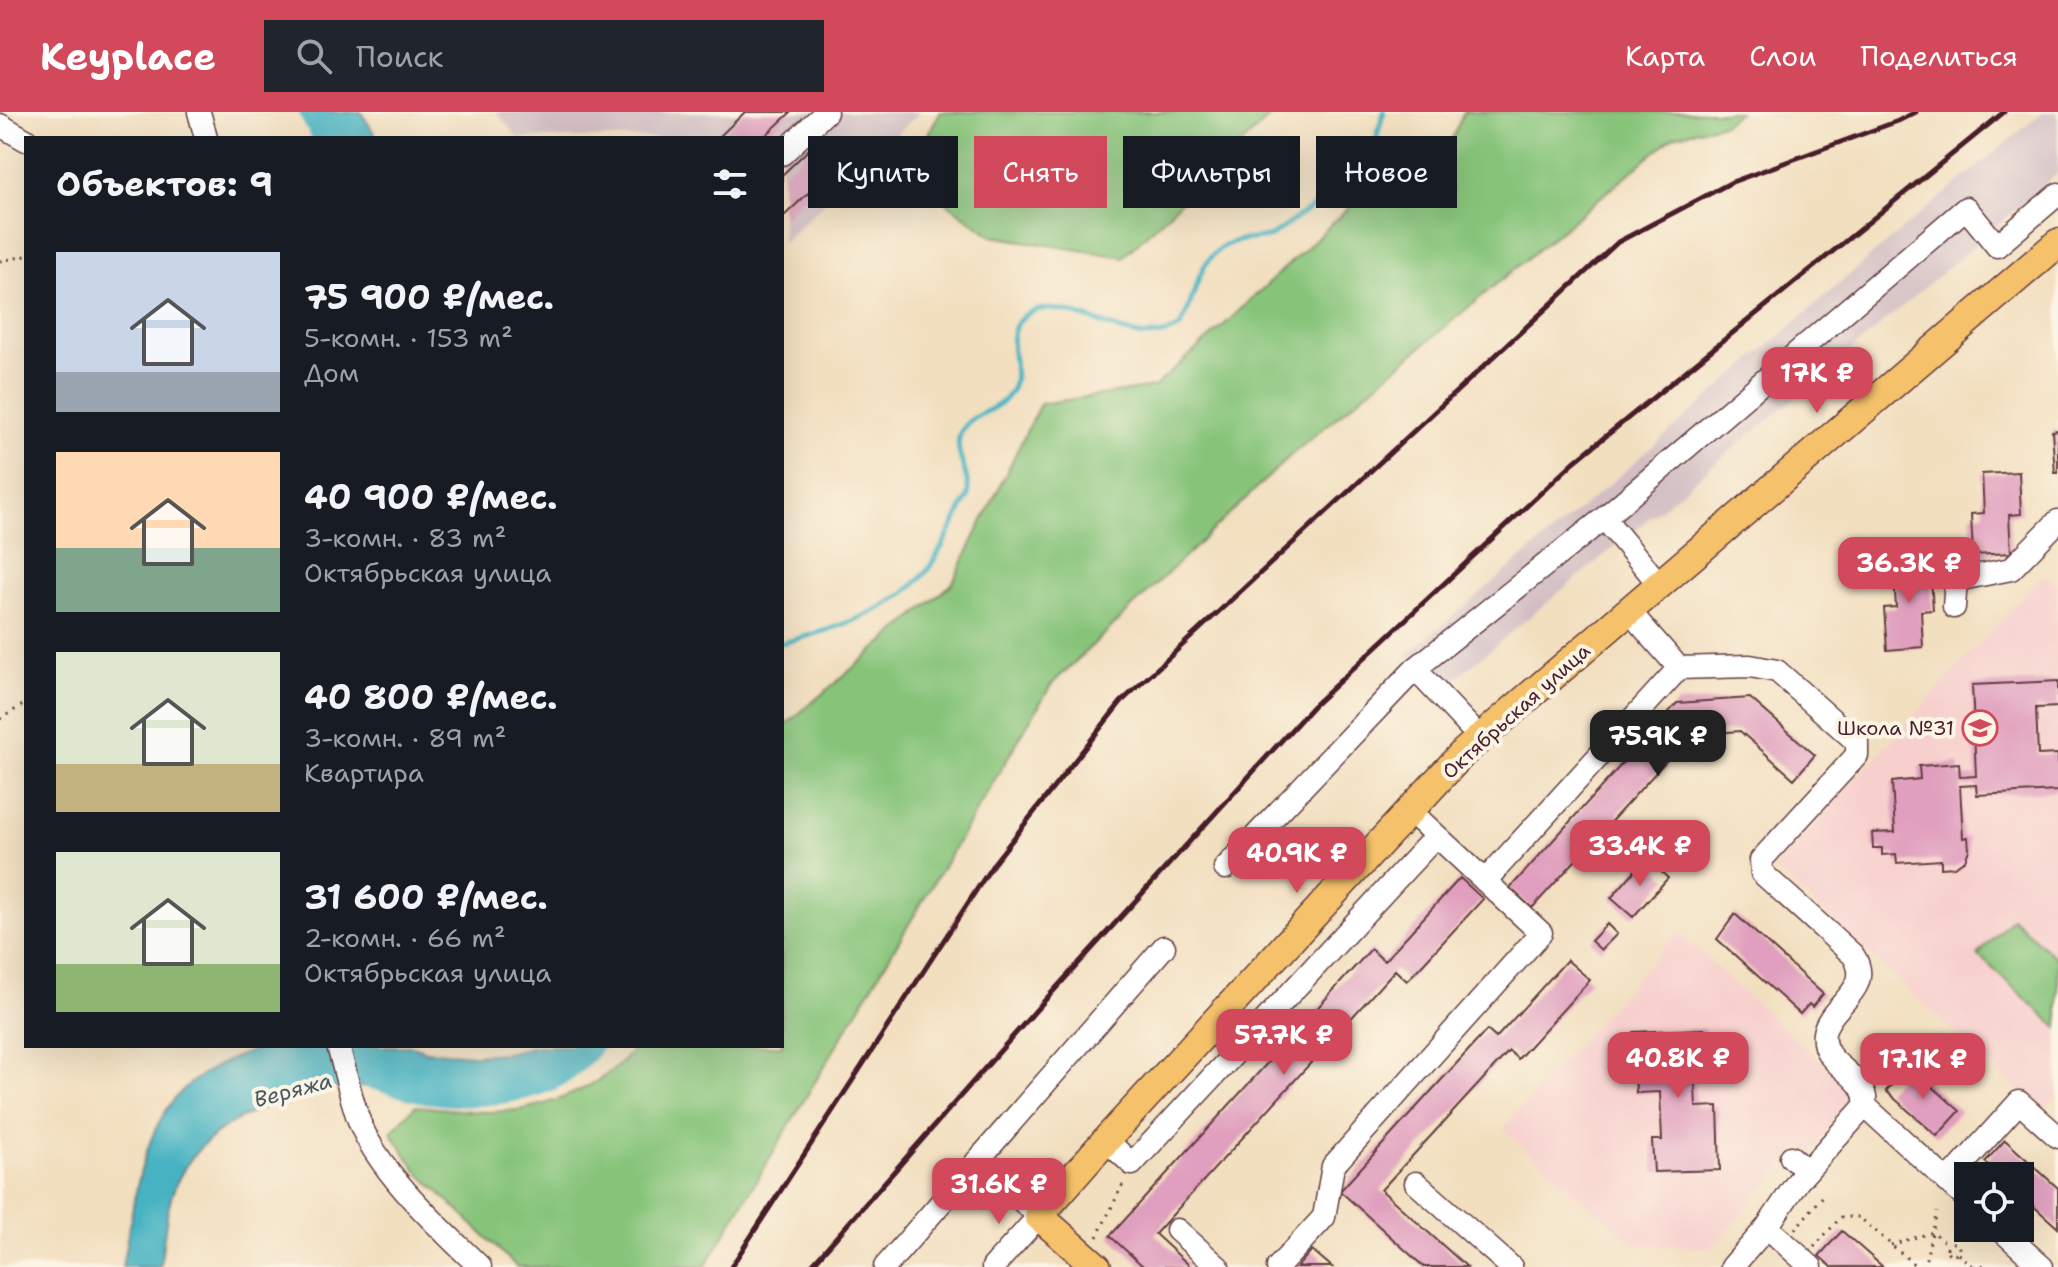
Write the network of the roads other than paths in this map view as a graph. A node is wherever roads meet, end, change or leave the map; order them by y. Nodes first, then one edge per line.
1 (199, 112) edge
2 (826, 112) edge
3 (0, 125) edge
4 (205, 136) edge
5 (24, 139) edge
6 (784, 152) edge
7 (2058, 194) edge
8 (1997, 246) junction
9 (2054, 253) edge
10 (2021, 274) junction
11 (1604, 518) junction
12 (2058, 521) edge
13 (1659, 584) junction
14 (1954, 607) dead end
15 (1629, 611) junction
16 (1679, 668) junction
17 (1415, 669) junction
18 (1480, 738) junction
19 (1410, 811) junction
20 (1436, 836) junction
21 (1225, 868) dead end
22 (1485, 881) junction
23 (1164, 947) dead end
24 (339, 1048) edge
25 (1865, 1106) junction
26 (2058, 1137) edge
27 (1106, 1140) junction
28 (977, 1161) junction
29 (1947, 1182) junction
30 (1416, 1183) dead end
31 (1954, 1188) edge
32 (1039, 1216) junction
33 (1767, 1227) junction
34 (1177, 1230) dead end
35 (2014, 1242) edge
36 (1095, 1256) edge
37 (1810, 1260) edge
38 (471, 1264) edge
39 (885, 1267) edge
40 (993, 1267) edge
41 (1218, 1267) edge
42 (1278, 1267) edge
43 (1511, 1267) edge
44 (1732, 1267) edge
45 (2042, 1267) edge

1 - 4 street
2 - 6 street
3 - 5 street
7 - 8 street
8 - 10 street
8 - 11 street
9 - 10 main road, Октябрьская улица
10 - 13 main road, Октябрьская улица
11 - 13 street
11 - 17 street
12 - 14 street
13 - 15 main road, Октябрьская улица
15 - 16 street
15 - 18 main road, Октябрьская улица
16 - 22 street
16 - 25 street
17 - 18 street
17 - 21 street
18 - 19 main road, Октябрьская улица
19 - 20 street
19 - 27 main road, Октябрьская улица
20 - 22 street
20 - 27 street
22 - 42 street
23 - 28 street
24 - 38 street
25 - 29 street
25 - 33 street
26 - 29 street
27 - 32 main road, Октябрьская улица
28 - 32 street
28 - 39 street
29 - 31 street
30 - 43 street
32 - 36 main road
32 - 40 street, Октябрьская улица
33 - 37 street
33 - 44 street
34 - 41 street
35 - 45 street

